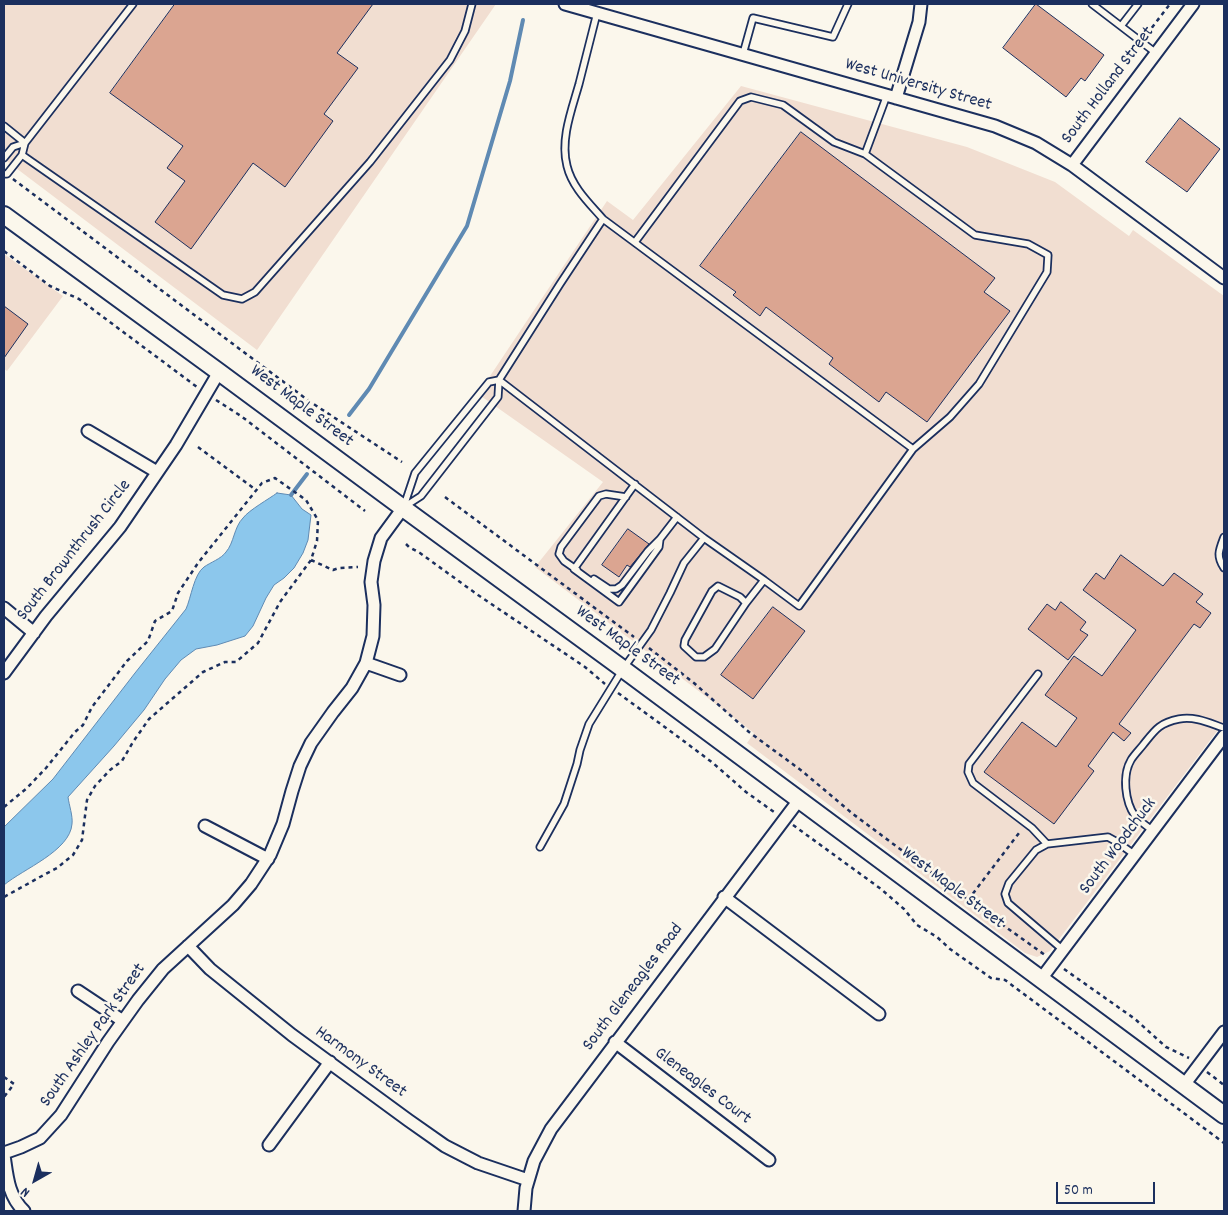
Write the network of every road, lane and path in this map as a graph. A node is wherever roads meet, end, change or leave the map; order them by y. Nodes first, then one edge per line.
1 (134, 4) edge
2 (472, 4) edge
3 (565, 4) edge
4 (848, 4) edge
5 (921, 4) edge
6 (1092, 4) edge
7 (1138, 4) edge
8 (1170, 4) edge
9 (1193, 4) edge
10 (597, 13) junction
11 (1121, 26) junction
12 (1141, 42) junction
13 (1156, 53) junction
14 (744, 54) junction
15 (1129, 58) dead end
16 (892, 97) junction
17 (4, 126) edge
18 (25, 142) junction
19 (865, 154) junction
20 (22, 155) junction
21 (4, 158) edge
22 (1072, 165) junction
23 (5, 174) edge
24 (4, 215) edge
25 (603, 219) junction
26 (636, 242) junction
27 (4, 251) edge
28 (1224, 278) edge
29 (219, 372) junction
30 (499, 380) junction
31 (206, 393) junction
32 (88, 431) dead end
33 (198, 447) dead end
34 (913, 449) junction
35 (402, 462) dead end
36 (157, 472) junction
37 (635, 484) junction
38 (256, 490) junction
39 (445, 497) dead end
40 (626, 497) junction
41 (403, 508) junction
42 (365, 511) dead end
43 (677, 517) junction
44 (1224, 537) edge
45 (704, 538) junction
46 (660, 539) junction
47 (406, 544) dead end
48 (311, 560) junction
49 (358, 567) dead end
50 (1224, 568) edge
51 (574, 569) junction
52 (764, 580) junction
53 (746, 603) junction
54 (4, 608) edge
55 (34, 633) junction
56 (642, 643) junction
57 (366, 663) junction
58 (623, 669) junction
59 (4, 673) edge
60 (1038, 674) dead end
61 (400, 675) dead end
62 (611, 688) junction
63 (1224, 728) edge
64 (1224, 736) edge
65 (799, 800) junction
66 (4, 807) edge
67 (784, 819) junction
68 (205, 826) dead end
69 (1153, 831) junction
70 (1019, 833) dead end
71 (1047, 844) junction
72 (540, 847) dead end
73 (1135, 855) junction
74 (268, 859) junction
75 (4, 897) edge
76 (724, 897) junction
77 (968, 900) junction
78 (188, 946) junction
79 (1063, 950) junction
80 (1054, 962) junction
81 (1041, 979) junction
82 (78, 991) dead end
83 (879, 1014) dead end
84 (123, 1021) junction
85 (1224, 1032) edge
86 (615, 1042) junction
87 (330, 1062) junction
88 (1199, 1066) junction
89 (4, 1077) edge
90 (1224, 1084) edge
91 (1184, 1085) junction
92 (4, 1097) edge
93 (1224, 1115) edge
94 (1224, 1143) edge
95 (269, 1145) dead end
96 (4, 1154) edge
97 (769, 1160) dead end
98 (528, 1180) junction
99 (24, 1211) edge
100 (524, 1211) edge

1 - 18 lane
2 - 20 lane
3 - 10 street, West University Street
4 - 14 lane
5 - 16 street
6 - 11 lane
7 - 11 lane
8 - 12 path
9 - 13 street, South Holland Street
10 - 14 street, West University Street
10 - 25 lane
11 - 12 lane
12 - 13 lane
12 - 15 path
13 - 22 street, South Holland Street
14 - 16 street, West University Street
16 - 19 lane
16 - 22 street, West University Street
17 - 18 lane
18 - 20 lane
18 - 21 lane
19 - 26 lane
19 - 34 lane
20 - 23 lane
22 - 28 street, West University Street
23 - 35 path
24 - 29 main road, West Maple Street
25 - 26 lane
25 - 30 lane
26 - 34 lane
27 - 31 path
29 - 31 street, South Brownthrush Circle
29 - 41 main road, West Maple Street
30 - 37 lane
30 - 41 lane
30 - 41 lane
31 - 36 street, South Brownthrush Circle
31 - 42 path
32 - 36 street
33 - 38 path
34 - 52 lane
36 - 55 street, South Brownthrush Circle
37 - 40 lane
37 - 43 lane
38 - 48 path
38 - 66 path
39 - 56 path
40 - 51 lane
40 - 51 lane
41 - 57 street, South Ashley Park Street
41 - 58 main road, West Maple Street
43 - 45 lane
43 - 46 lane
44 - 50 lane
45 - 52 lane
45 - 56 lane
46 - 51 lane
46 - 51 lane
47 - 62 path
48 - 49 path
48 - 75 path
52 - 53 lane
53 - 53 lane
54 - 55 street
55 - 59 street, South Brownthrush Circle
56 - 58 lane
56 - 77 path
57 - 61 street
57 - 74 street, South Ashley Park Street
58 - 62 lane
58 - 65 main road, West Maple Street
60 - 71 lane
62 - 67 path
62 - 72 lane
63 - 69 lane
64 - 69 street, South Woodchuck
65 - 67 street, South Gleneagles Road
65 - 81 main road, West Maple Street
67 - 76 street, South Gleneagles Road
67 - 94 path
68 - 74 street
69 - 73 street, South Woodchuck
70 - 77 path
71 - 73 lane
71 - 79 lane
73 - 79 street, South Woodchuck
74 - 78 street, South Ashley Park Street
76 - 83 street
76 - 86 street, South Gleneagles Road
77 - 80 path
78 - 84 street, South Ashley Park Street
78 - 87 street, Harmony Street
79 - 80 street, South Woodchuck
80 - 81 street, South Woodchuck
80 - 88 path
81 - 91 main road, West Maple Street
82 - 84 street
84 - 96 street, South Ashley Park Street
85 - 88 street
86 - 97 street, Gleneagles Court
86 - 98 street, South Gleneagles Road
87 - 95 street
87 - 98 street, Harmony Street
88 - 90 path
88 - 91 street
89 - 92 path
91 - 93 main road, West Maple Street
96 - 99 street
98 - 100 street, South Gleneagles Road

